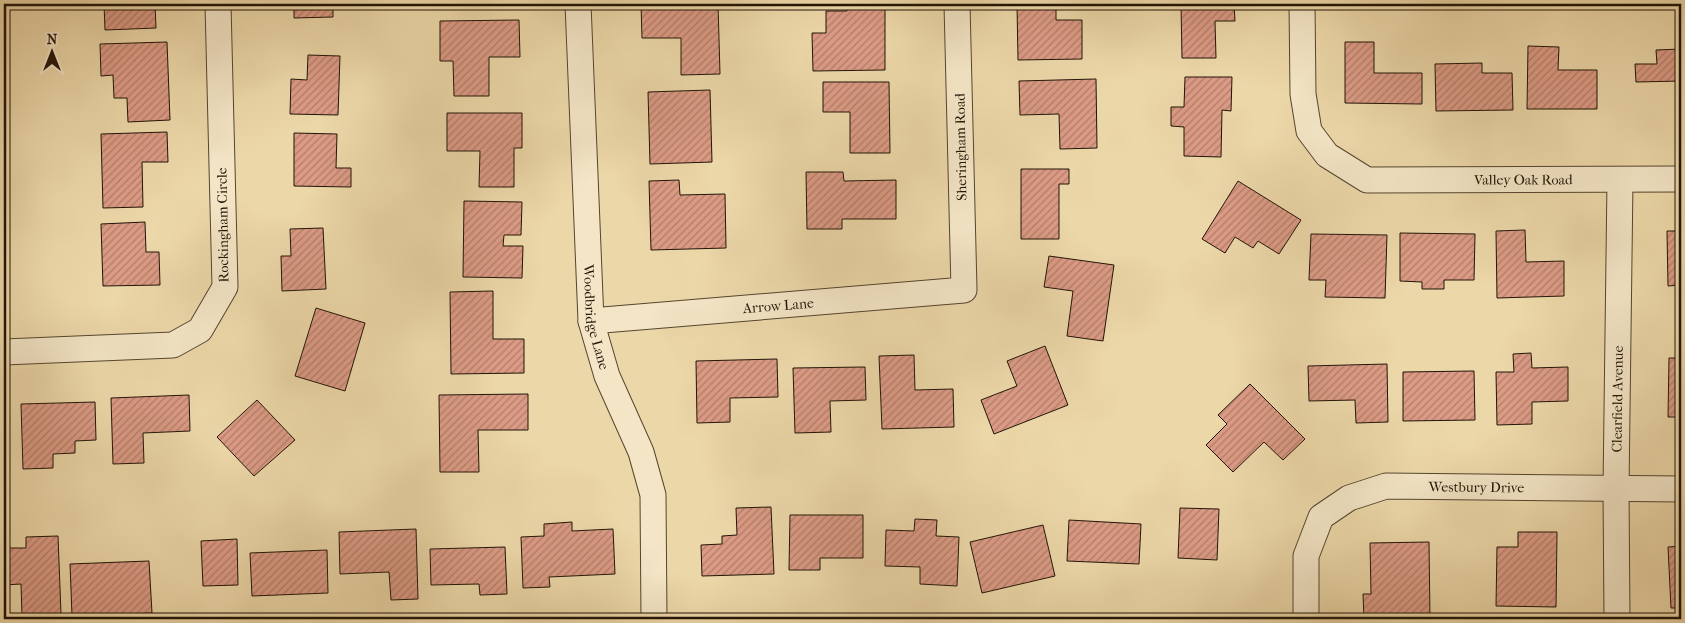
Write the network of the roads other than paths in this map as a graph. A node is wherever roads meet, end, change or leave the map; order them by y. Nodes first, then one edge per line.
1 (218, 4) edge
2 (578, 4) edge
3 (957, 4) edge
4 (1302, 4) edge
5 (1681, 179) edge
6 (1620, 180) junction
7 (964, 290) joint
8 (591, 321) junction
9 (4, 352) edge
10 (1616, 489) junction
11 (1681, 489) edge
12 (654, 619) edge
13 (1306, 619) edge
14 (1617, 619) edge

1 - 9 street, Rockingham Circle
2 - 8 street, Woodbridge Lane
3 - 7 street, Sheringham Road
4 - 6 street, Valley Oak Road
5 - 6 street, Valley Oak Road
6 - 10 street, Clearfield Avenue
7 - 8 street, Arrow Lane
8 - 12 street, Woodbridge Lane
10 - 11 street, Westbury Drive
10 - 13 street, Westbury Drive
10 - 14 street, Clearfield Avenue

